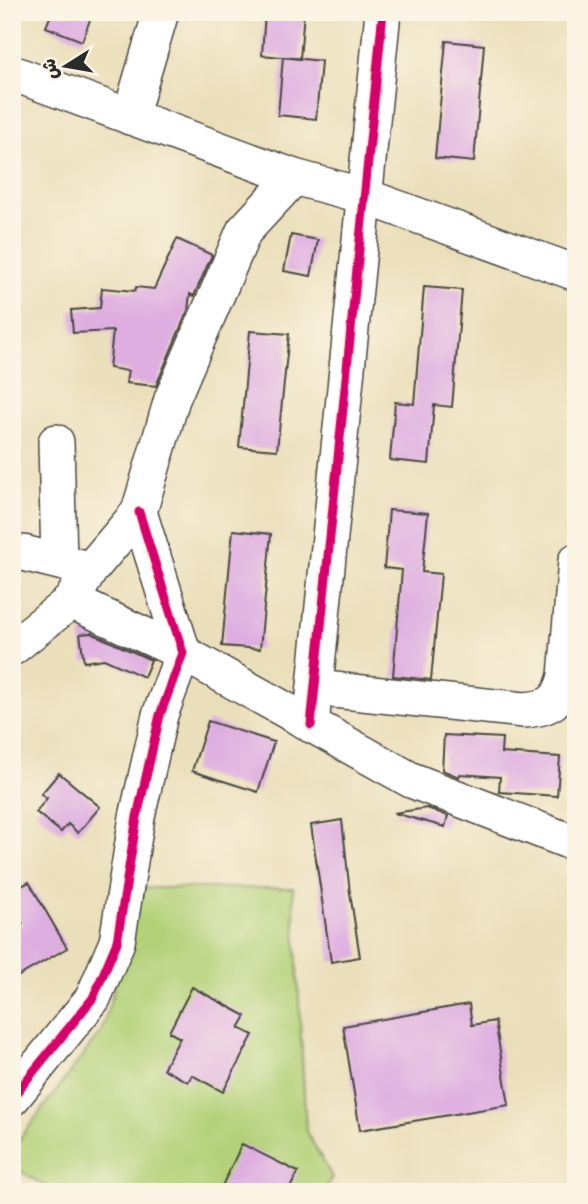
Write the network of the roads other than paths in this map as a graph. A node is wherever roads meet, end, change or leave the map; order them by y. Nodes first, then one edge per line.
1 (160, 12) edge
2 (383, 12) edge
3 (12, 73) edge
4 (130, 117) junction
5 (294, 177) junction
6 (364, 196) junction
7 (576, 273) edge
8 (56, 442) dead end
9 (139, 512) junction
10 (23, 553) dead end
11 (576, 561) edge
12 (74, 566) junction
13 (43, 613) edge
14 (12, 648) edge
15 (183, 653) junction
16 (315, 688) junction
17 (311, 725) junction
18 (576, 844) edge
19 (12, 1098) edge

1 - 4 street
2 - 6 street
3 - 4 street
4 - 5 street
5 - 6 street
5 - 9 street
6 - 7 street
6 - 16 street
8 - 12 street
9 - 12 street
9 - 15 street
10 - 12 street
11 - 16 street
12 - 13 street
13 - 14 street
13 - 15 street
15 - 17 street
15 - 19 street
16 - 17 street
17 - 18 street

